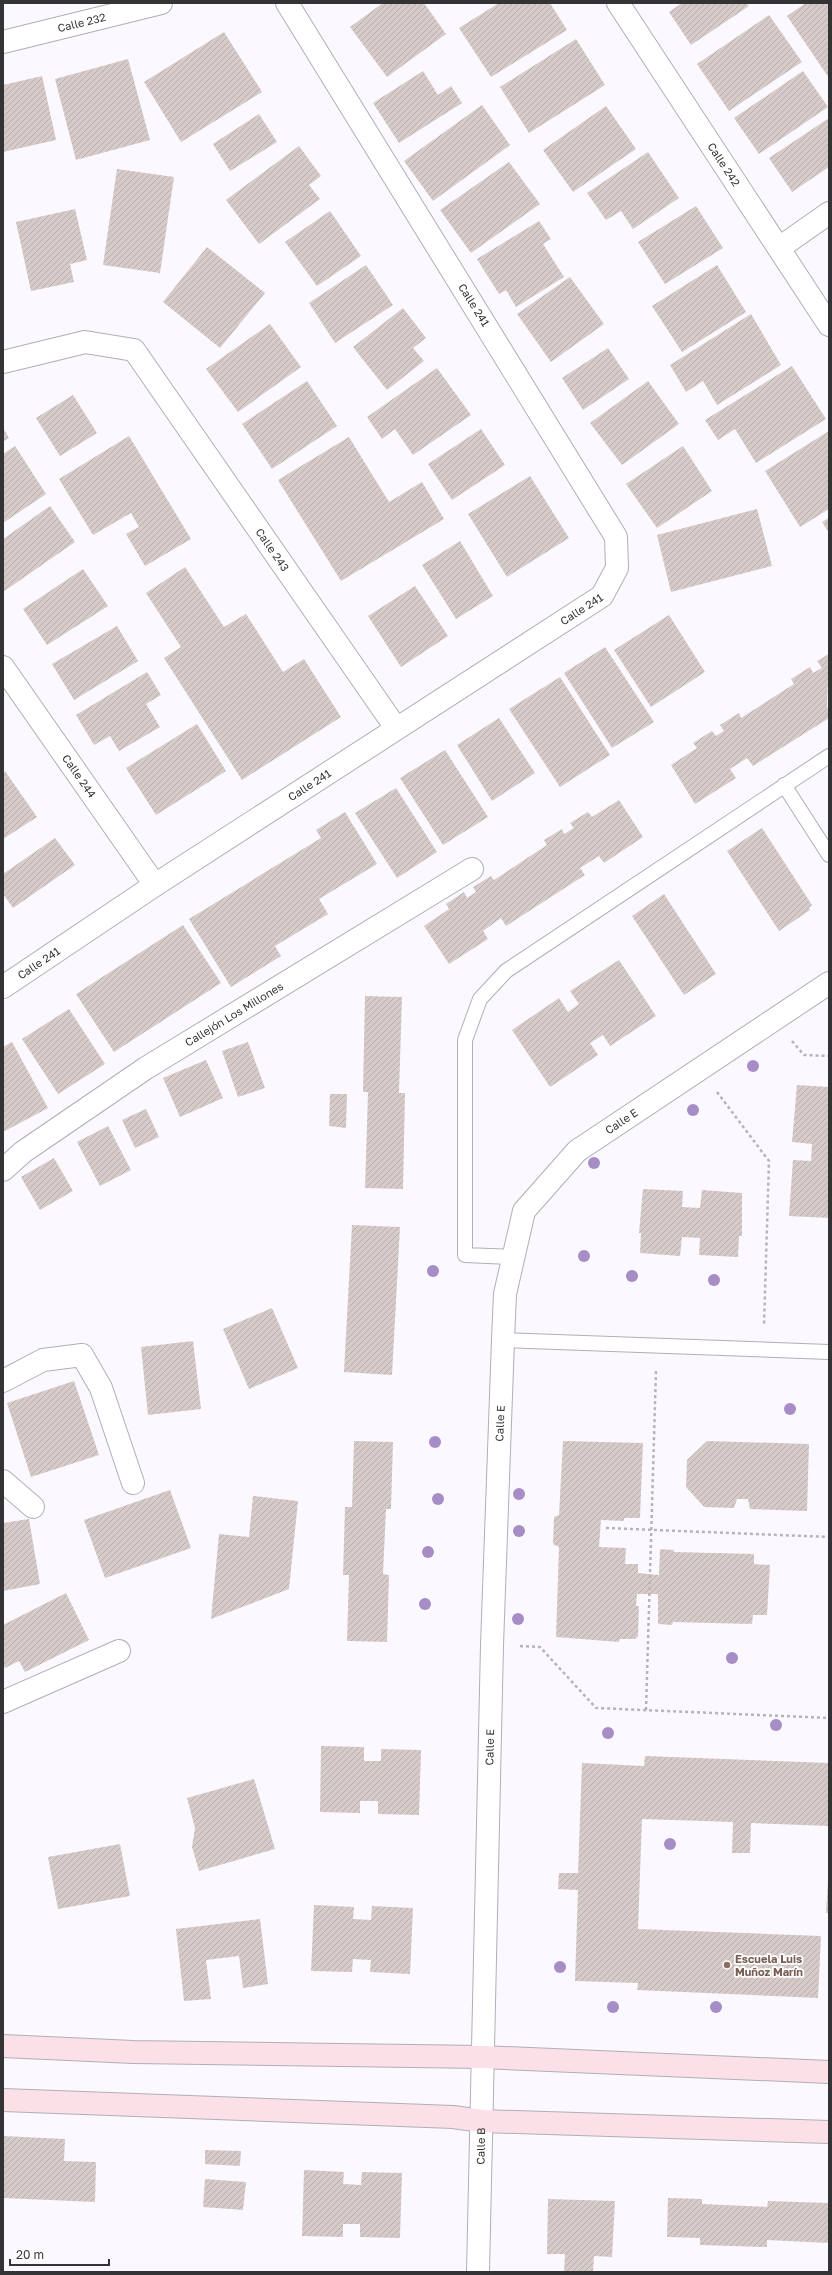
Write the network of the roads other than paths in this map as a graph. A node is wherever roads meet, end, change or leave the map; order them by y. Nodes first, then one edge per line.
1 (161, 3) edge
2 (287, 3) edge
3 (618, 3) edge
4 (3, 42) edge
5 (829, 213) edge
6 (779, 248) junction
7 (829, 325) edge
8 (3, 362) edge
9 (3, 667) edge
10 (396, 728) junction
11 (829, 756) edge
12 (784, 785) junction
13 (829, 855) edge
14 (472, 869) dead end
15 (155, 885) junction
16 (829, 983) edge
17 (3, 987) edge
18 (3, 1170) edge
19 (514, 1257) junction
20 (502, 1340) junction
21 (829, 1352) edge
22 (3, 1381) edge
23 (3, 1481) edge
24 (133, 1483) dead end
25 (33, 1507) dead end
26 (119, 1651) dead end
27 (3, 1702) edge
28 (483, 2020) joint
29 (3, 2046) edge
30 (482, 2057) junction
31 (829, 2072) edge
32 (3, 2100) edge
33 (482, 2121) junction
34 (829, 2132) edge
35 (478, 2272) edge

1 - 4 street, Calle 232
2 - 10 street, Calle 241
3 - 6 street, Calle 242
5 - 6 street
6 - 7 street, Calle 242
8 - 10 street, Calle 243
9 - 15 street, Calle 244
10 - 15 street, Calle 241
11 - 12 lane
12 - 13 lane
12 - 19 lane
14 - 18 street, Callejón Los Millones
15 - 17 street, Calle 241
16 - 19 street, Calle E
19 - 20 street, Calle E
20 - 21 lane
20 - 28 street, Calle E
22 - 24 street
23 - 25 street
26 - 27 street
28 - 30 street, Calle B
29 - 30 main road
30 - 31 main road
30 - 33 street, Calle B
32 - 33 main road
33 - 34 main road
33 - 35 street, Calle B

